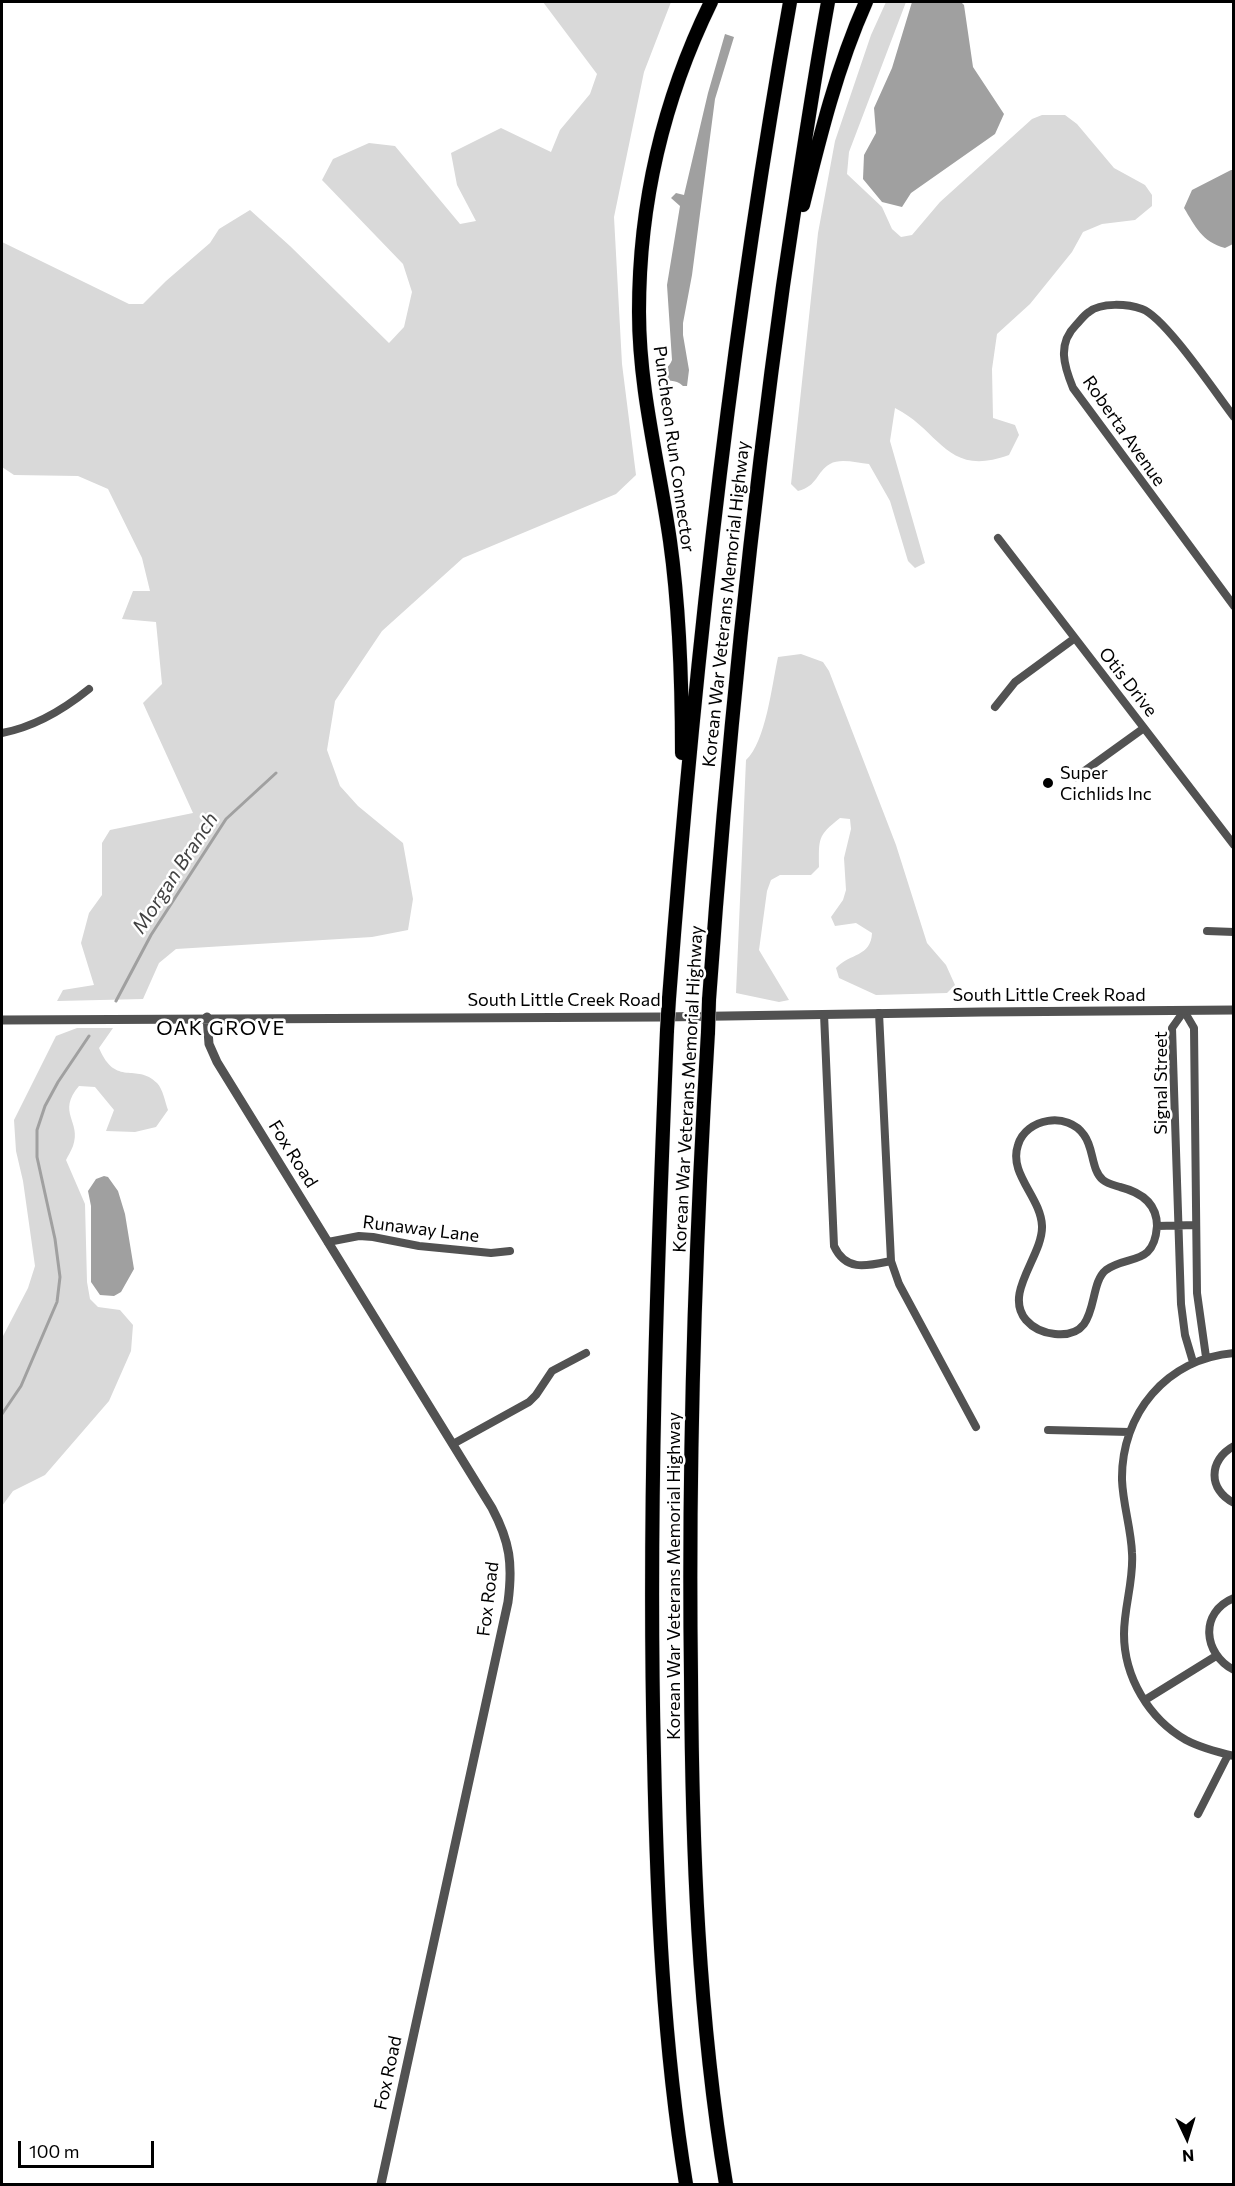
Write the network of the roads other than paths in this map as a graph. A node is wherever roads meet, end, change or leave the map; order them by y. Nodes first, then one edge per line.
1 (711, 2) edge
2 (790, 2) edge
3 (828, 2) edge
4 (866, 2) edge
5 (783, 288) junction
6 (1233, 417) edge
7 (998, 538) dead end
8 (1233, 606) edge
9 (1075, 638) junction
10 (89, 689) dead end
11 (995, 707) dead end
12 (1144, 728) junction
13 (2, 733) edge
14 (1076, 777) dead end
15 (681, 841) junction
16 (1233, 845) edge
17 (1207, 931) dead end
18 (1233, 932) edge
19 (1233, 1010) edge
20 (1184, 1011) junction
21 (879, 1013) junction
22 (824, 1014) junction
23 (207, 1017) junction
24 (2, 1020) edge
25 (1157, 1226) junction
26 (1179, 1226) junction
27 (1196, 1226) junction
28 (328, 1242) junction
29 (510, 1251) dead end
30 (891, 1261) junction
31 (586, 1353) dead end
32 (1233, 1353) edge
33 (1206, 1357) junction
34 (1193, 1362) junction
35 (976, 1427) dead end
36 (1048, 1430) dead end
37 (1129, 1432) junction
38 (453, 1444) junction
39 (1233, 1446) edge
40 (1233, 1503) edge
41 (1233, 1598) edge
42 (1216, 1656) junction
43 (1233, 1670) edge
44 (1144, 1700) junction
45 (1231, 1756) edge
46 (1198, 1814) dead end
47 (381, 2184) edge
48 (686, 2184) edge
49 (726, 2184) edge

1 - 15 highway, Puncheon Run Connector
2 - 15 highway, Korean War Veterans Memorial Highway
3 - 5 highway, Korean War Veterans Memorial Highway
4 - 5 highway
5 - 49 highway, Korean War Veterans Memorial Highway, bridge
6 - 8 street, Roberta Avenue
7 - 9 street, Otis Drive
9 - 11 street
9 - 12 street, Otis Drive
10 - 13 street
12 - 14 street
12 - 16 street, Otis Drive
15 - 48 highway, Korean War Veterans Memorial Highway, bridge
17 - 18 street
19 - 20 street, South Little Creek Road
20 - 21 street, South Little Creek Road
20 - 26 street, Signal Street
20 - 27 street, Signal Street
21 - 22 street, South Little Creek Road
21 - 30 street
22 - 23 street, South Little Creek Road
22 - 30 street
23 - 24 street, South Little Creek Road
23 - 28 street, Fox Road
25 - 25 street
25 - 26 street
26 - 27 street
26 - 34 street, Signal Street
27 - 33 street, Signal Street
28 - 29 street, Runaway Lane
28 - 38 street, Fox Road
30 - 35 street
31 - 38 street
32 - 33 street
33 - 34 street
34 - 37 street
36 - 37 street
37 - 44 street
38 - 47 street, Fox Road
39 - 40 street
41 - 42 street
42 - 43 street
42 - 44 street
44 - 45 street
45 - 46 street

